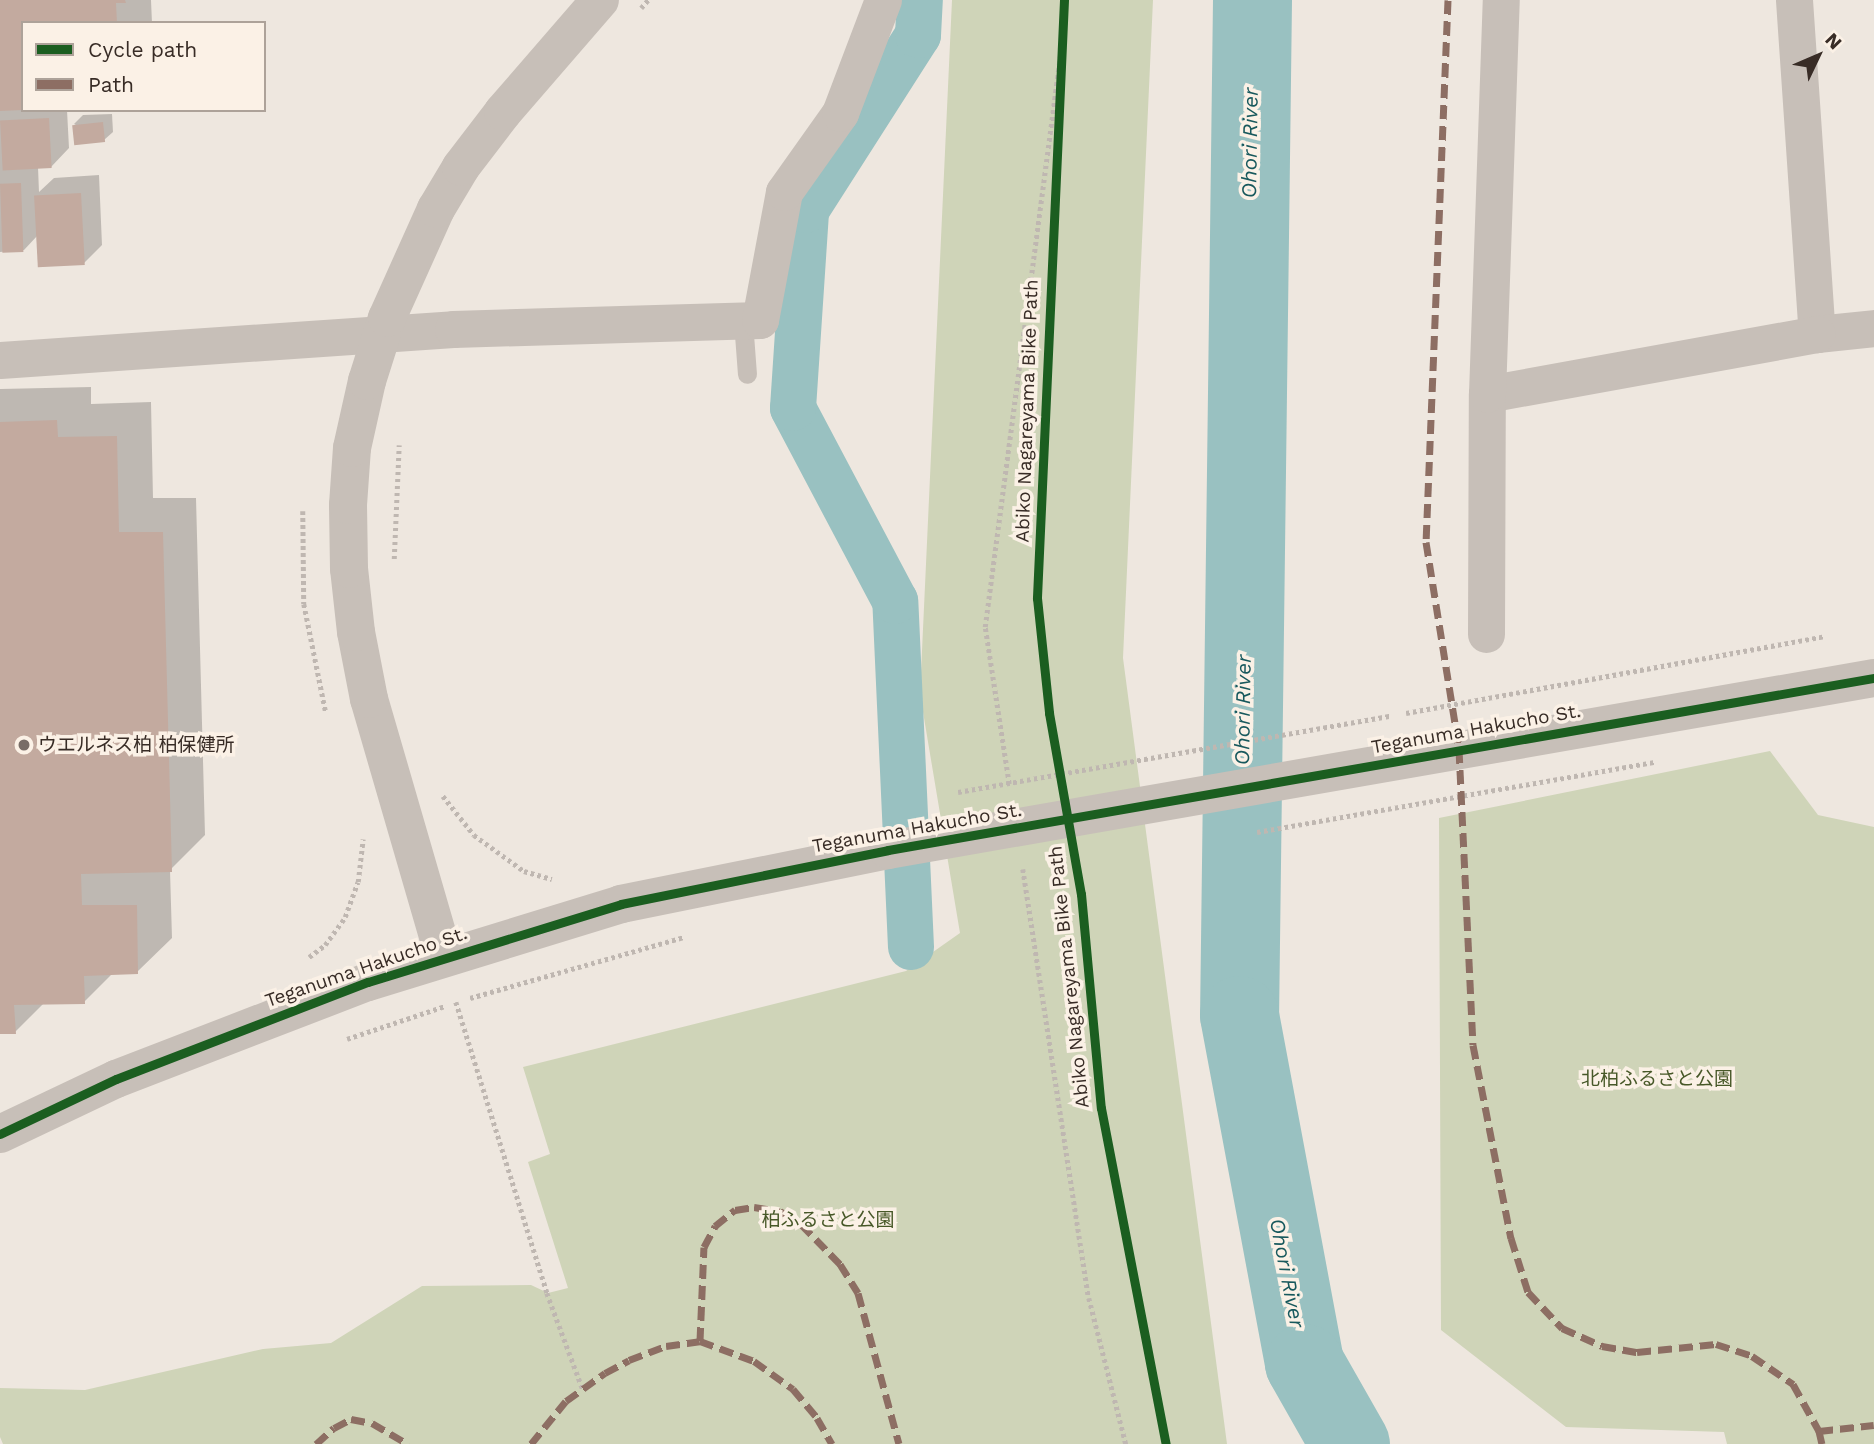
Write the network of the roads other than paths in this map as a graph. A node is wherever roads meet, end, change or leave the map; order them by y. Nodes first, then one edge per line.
1 (600, 0) edge
2 (883, 0) edge
3 (1501, 0) edge
4 (1794, 0) edge
5 (743, 321) junction
6 (1874, 328) edge
7 (1817, 334) junction
8 (0, 360) edge
9 (747, 374) dead end
10 (1488, 394) junction
11 (1486, 634) dead end
12 (1874, 678) edge
13 (444, 957) junction
14 (0, 1134) edge

1 - 13 street
2 - 5 street
3 - 10 street
4 - 7 street
5 - 8 street
5 - 9 lane
6 - 7 street
7 - 10 street
10 - 11 street
12 - 13 street, Teganuma Hakucho St.
13 - 14 street, Teganuma Hakucho St.

